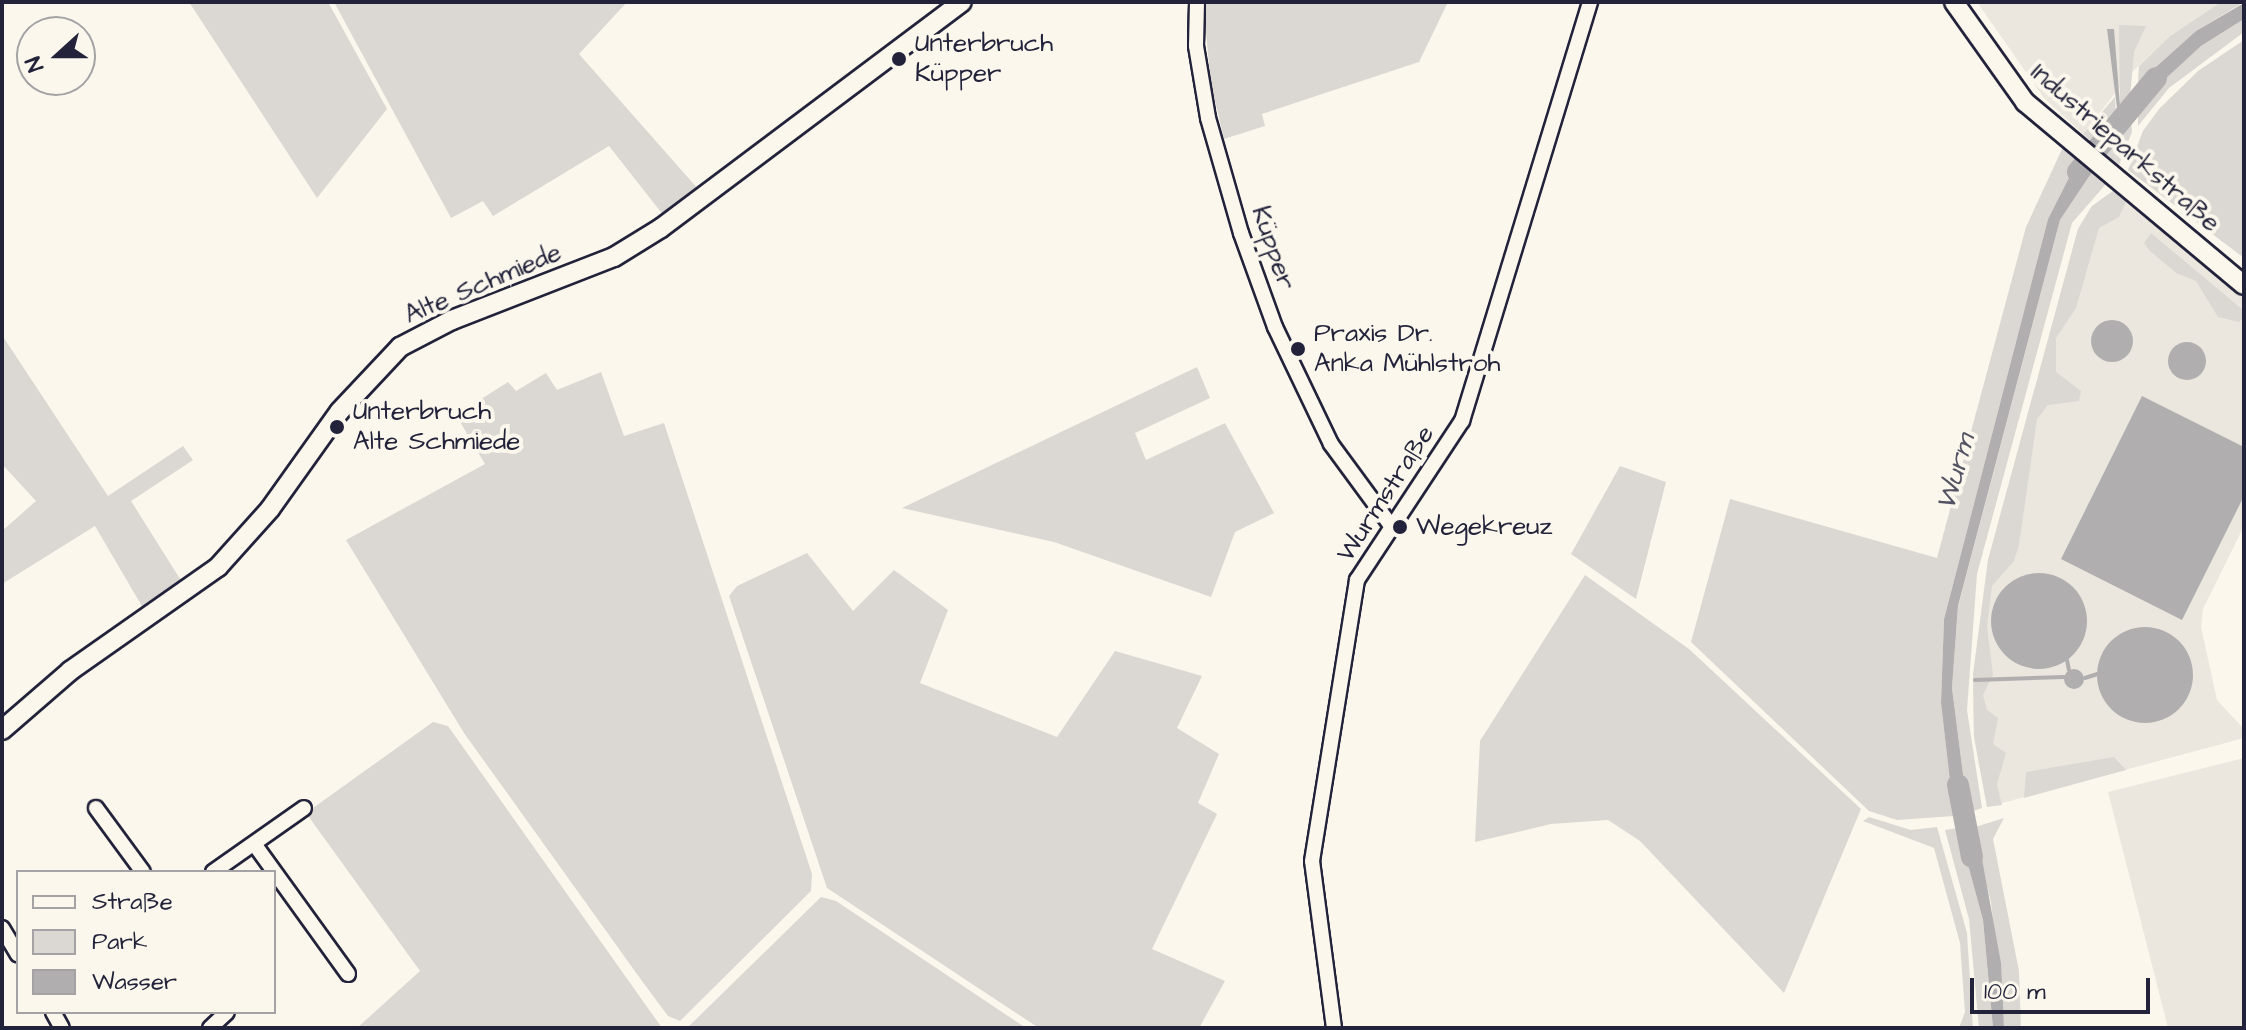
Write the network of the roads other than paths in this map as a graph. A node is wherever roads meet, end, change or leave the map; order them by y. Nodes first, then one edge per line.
1 (962, 2) edge
2 (1197, 2) edge
3 (1590, 2) edge
4 (1954, 2) edge
5 (2244, 285) edge
6 (1392, 527) junction
7 (2, 730) edge
8 (96, 808) dead end
9 (304, 808) dead end
10 (255, 845) junction
11 (142, 870) edge
12 (216, 870) edge
13 (273, 870) edge
14 (276, 874) edge
15 (2, 928) edge
16 (16, 952) edge
17 (348, 974) dead end
18 (225, 1014) edge
19 (210, 1028) edge
20 (1334, 1028) edge

1 - 7 street, Alte Schmiede
2 - 6 street, Küpper
3 - 6 street, Wurmstraße
4 - 5 street, Industrieparkstraße
6 - 20 street, Wurmstraße
8 - 11 street
9 - 10 street
10 - 12 street
10 - 13 street
14 - 17 street
15 - 16 street
18 - 19 street

